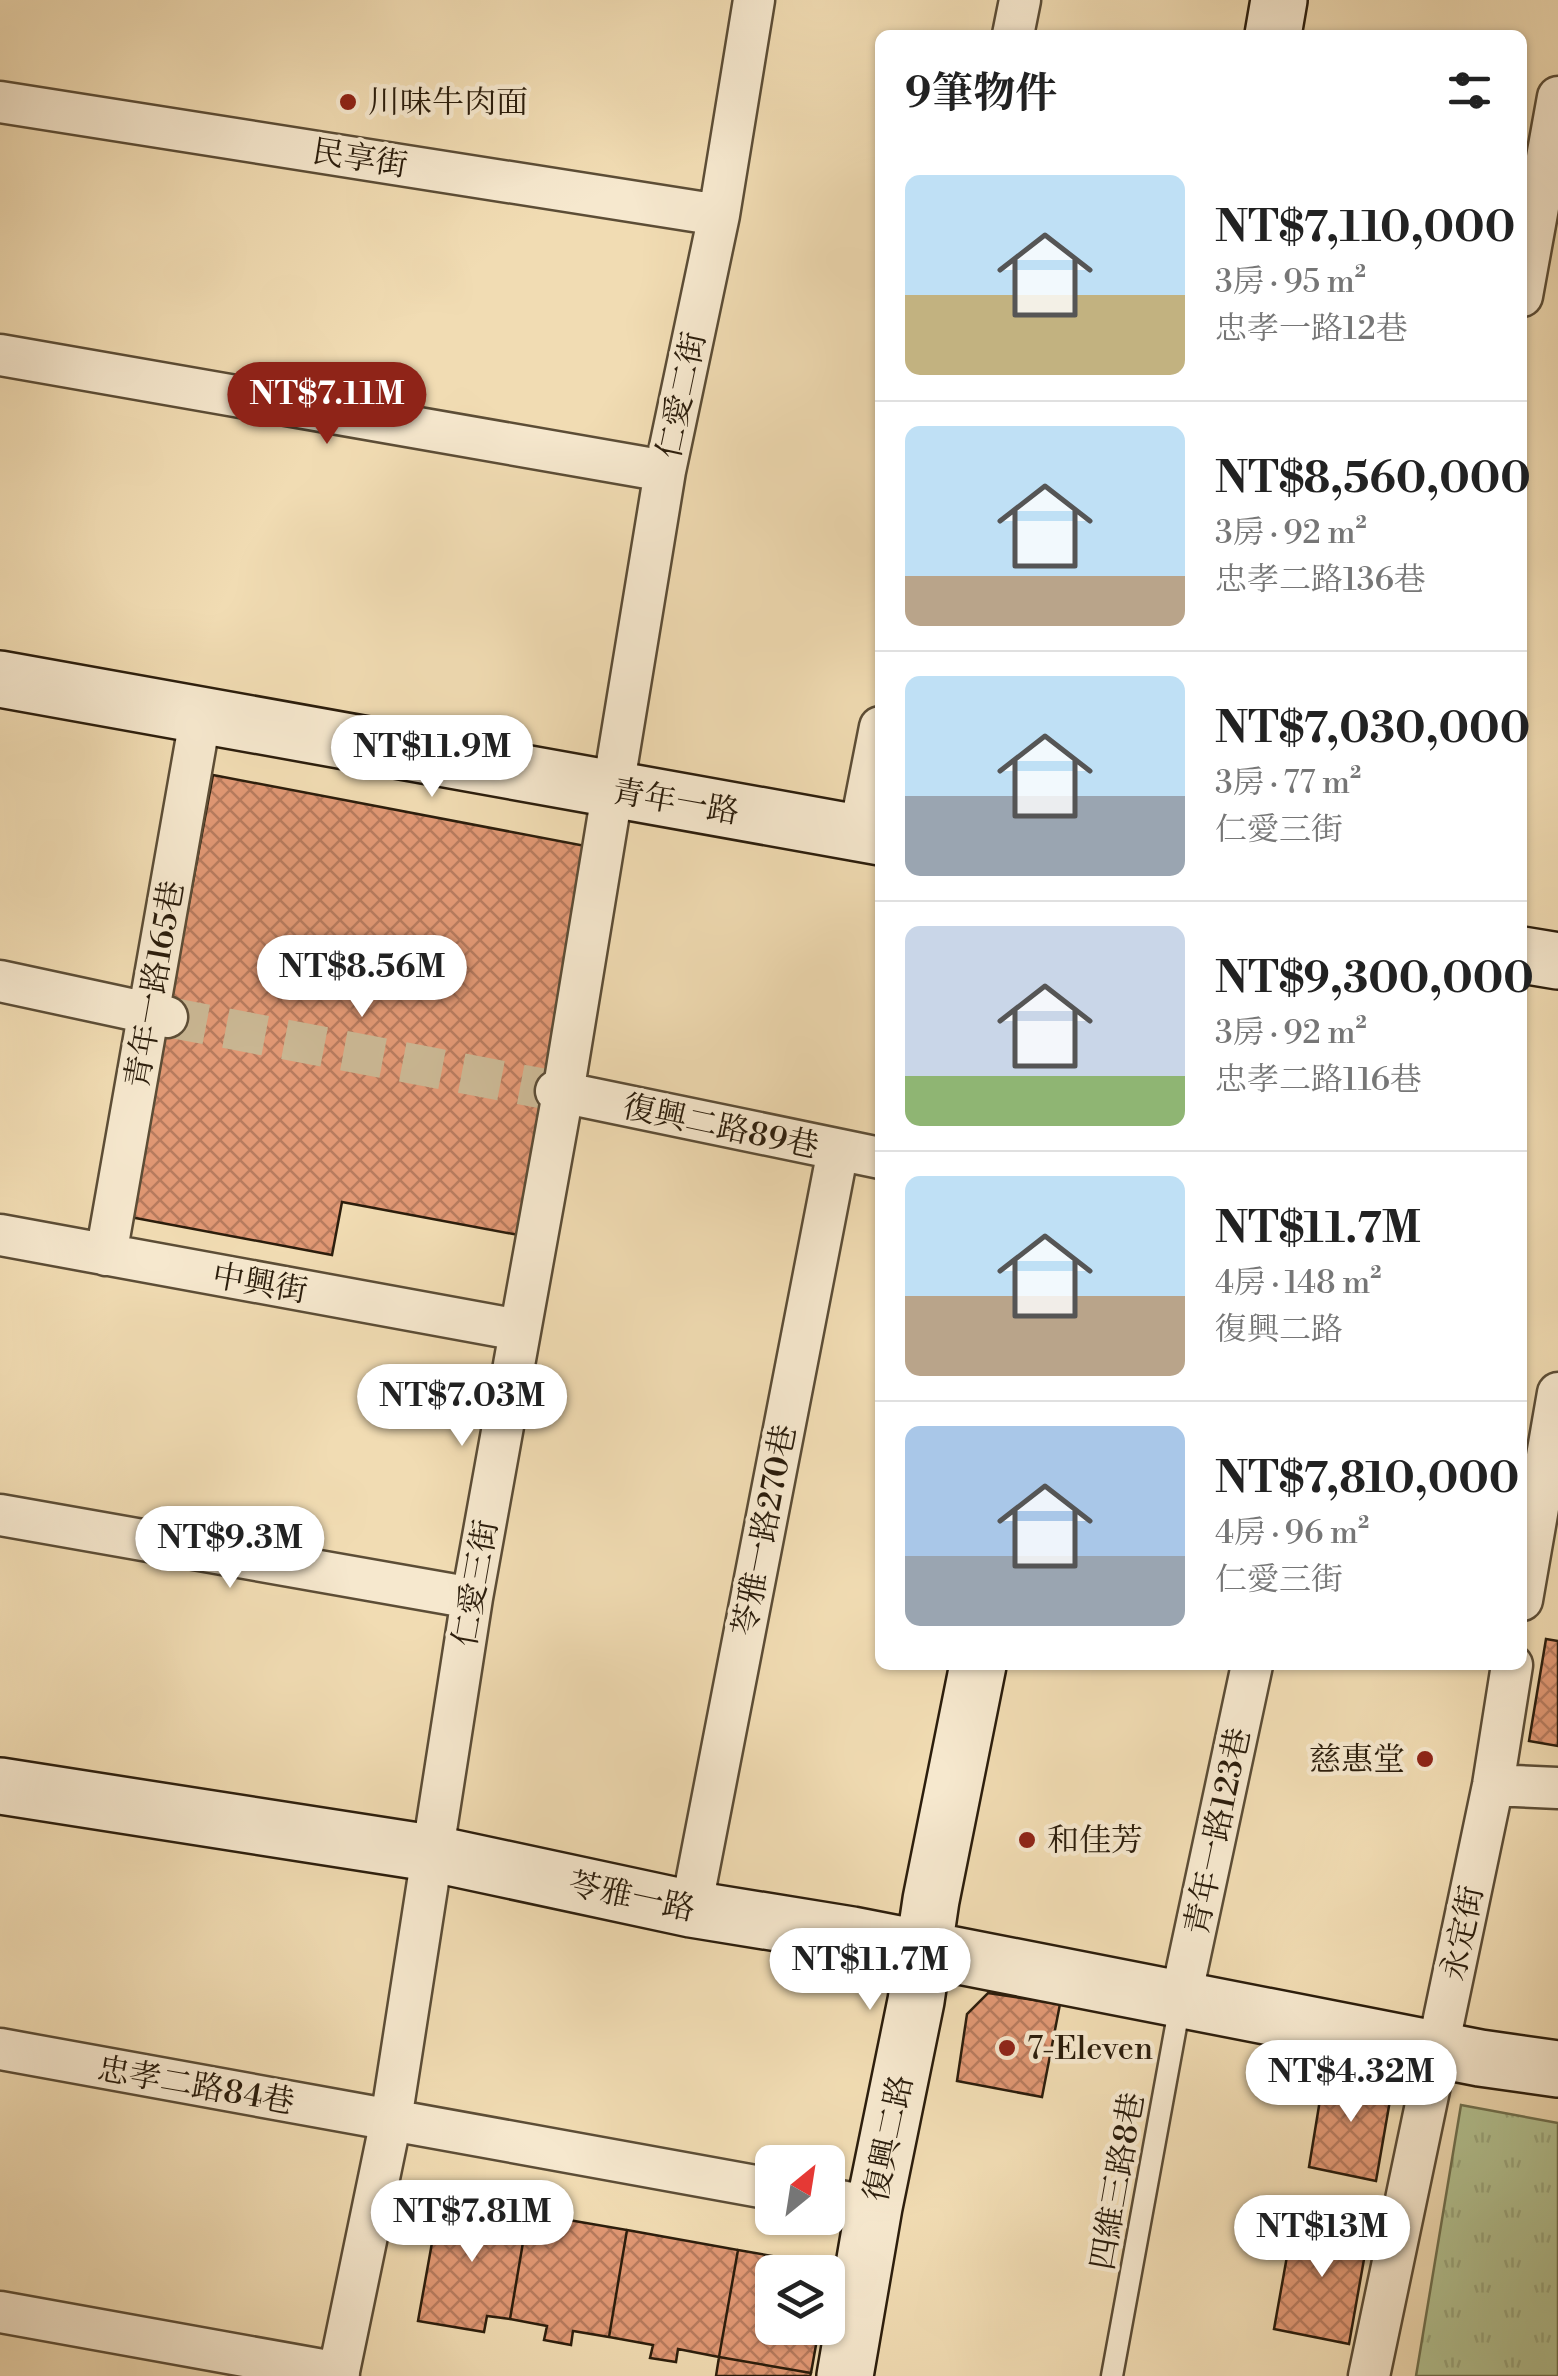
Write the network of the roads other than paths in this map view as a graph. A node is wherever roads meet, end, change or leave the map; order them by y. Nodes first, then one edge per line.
1 (754, 0) edge
2 (1020, 0) edge
3 (1279, 0) edge
4 (1014, 30) edge
5 (1274, 30) edge
6 (1558, 97) edge
7 (0, 102) edge
8 (719, 215) junction
9 (1527, 268) edge
10 (0, 355) edge
11 (665, 471) junction
12 (0, 679) edge
13 (201, 714) junction
14 (875, 781) edge
15 (613, 790) junction
16 (870, 835) edge
17 (1527, 956) edge
18 (1558, 962) edge
19 (0, 982) edge
20 (159, 1015) junction
21 (559, 1092) junction
22 (838, 1150) junction
23 (875, 1157) edge
24 (0, 1236) edge
25 (106, 1255) junction
26 (519, 1330) junction
27 (1558, 1393) edge
28 (1547, 1514) edge
29 (0, 1515) edge
30 (1527, 1583) edge
31 (472, 1598) junction
32 (977, 1670) edge
33 (1251, 1670) edge
34 (1511, 1670) edge
35 (1493, 1785) junction
36 (0, 1786) edge
37 (1558, 1788) edge
38 (430, 1853) junction
39 (691, 1909) junction
40 (924, 1948) junction
41 (1181, 1997) junction
42 (0, 2049) edge
43 (1436, 2050) junction
44 (1558, 2069) edge
45 (391, 2120) junction
46 (755, 2186) edge
47 (851, 2203) edge
48 (0, 2312) edge
49 (338, 2374) edge
50 (845, 2376) edge
51 (1112, 2376) edge
52 (1369, 2376) edge

1 - 8 street, 仁愛二街
2 - 4 street
3 - 5 street
6 - 9 street
7 - 8 street, 民享街
8 - 11 street, 仁愛二街
10 - 11 street
11 - 15 street, 仁愛二街
12 - 13 street, 青年一路
13 - 15 street, 青年一路
13 - 20 street, 青年一路165巷
14 - 16 street
15 - 16 street, 青年一路
15 - 21 street, 仁愛三街
17 - 18 street
19 - 20 street
20 - 25 street, 青年一路165巷
21 - 22 street, 復興二路89巷
21 - 26 street, 仁愛三街
22 - 23 street, 復興二路89巷
22 - 39 street, 苓雅一路270巷
24 - 25 street, 中興街
25 - 26 street, 中興街
26 - 31 street, 仁愛三街
27 - 28 street
28 - 30 street
29 - 31 street
31 - 38 street, 仁愛三街
32 - 40 street, 復興二路
33 - 41 street, 青年一路123巷
34 - 35 street, 永定街
35 - 37 street
35 - 43 street, 永定街
36 - 38 street, 苓雅一路
38 - 39 street, 苓雅一路
38 - 45 street, 仁愛三街
39 - 40 street, 苓雅一路
40 - 41 street, 苓雅一路
40 - 47 street, 復興二路
41 - 43 street, 苓雅一路
41 - 51 lane, 四維三路8巷
42 - 45 street, 忠孝二路84巷
43 - 44 street, 苓雅一路
43 - 52 street, 永定街
45 - 46 street, 忠孝二路84巷
45 - 49 street, 仁愛三街
47 - 50 street, 復興二路
48 - 49 street

